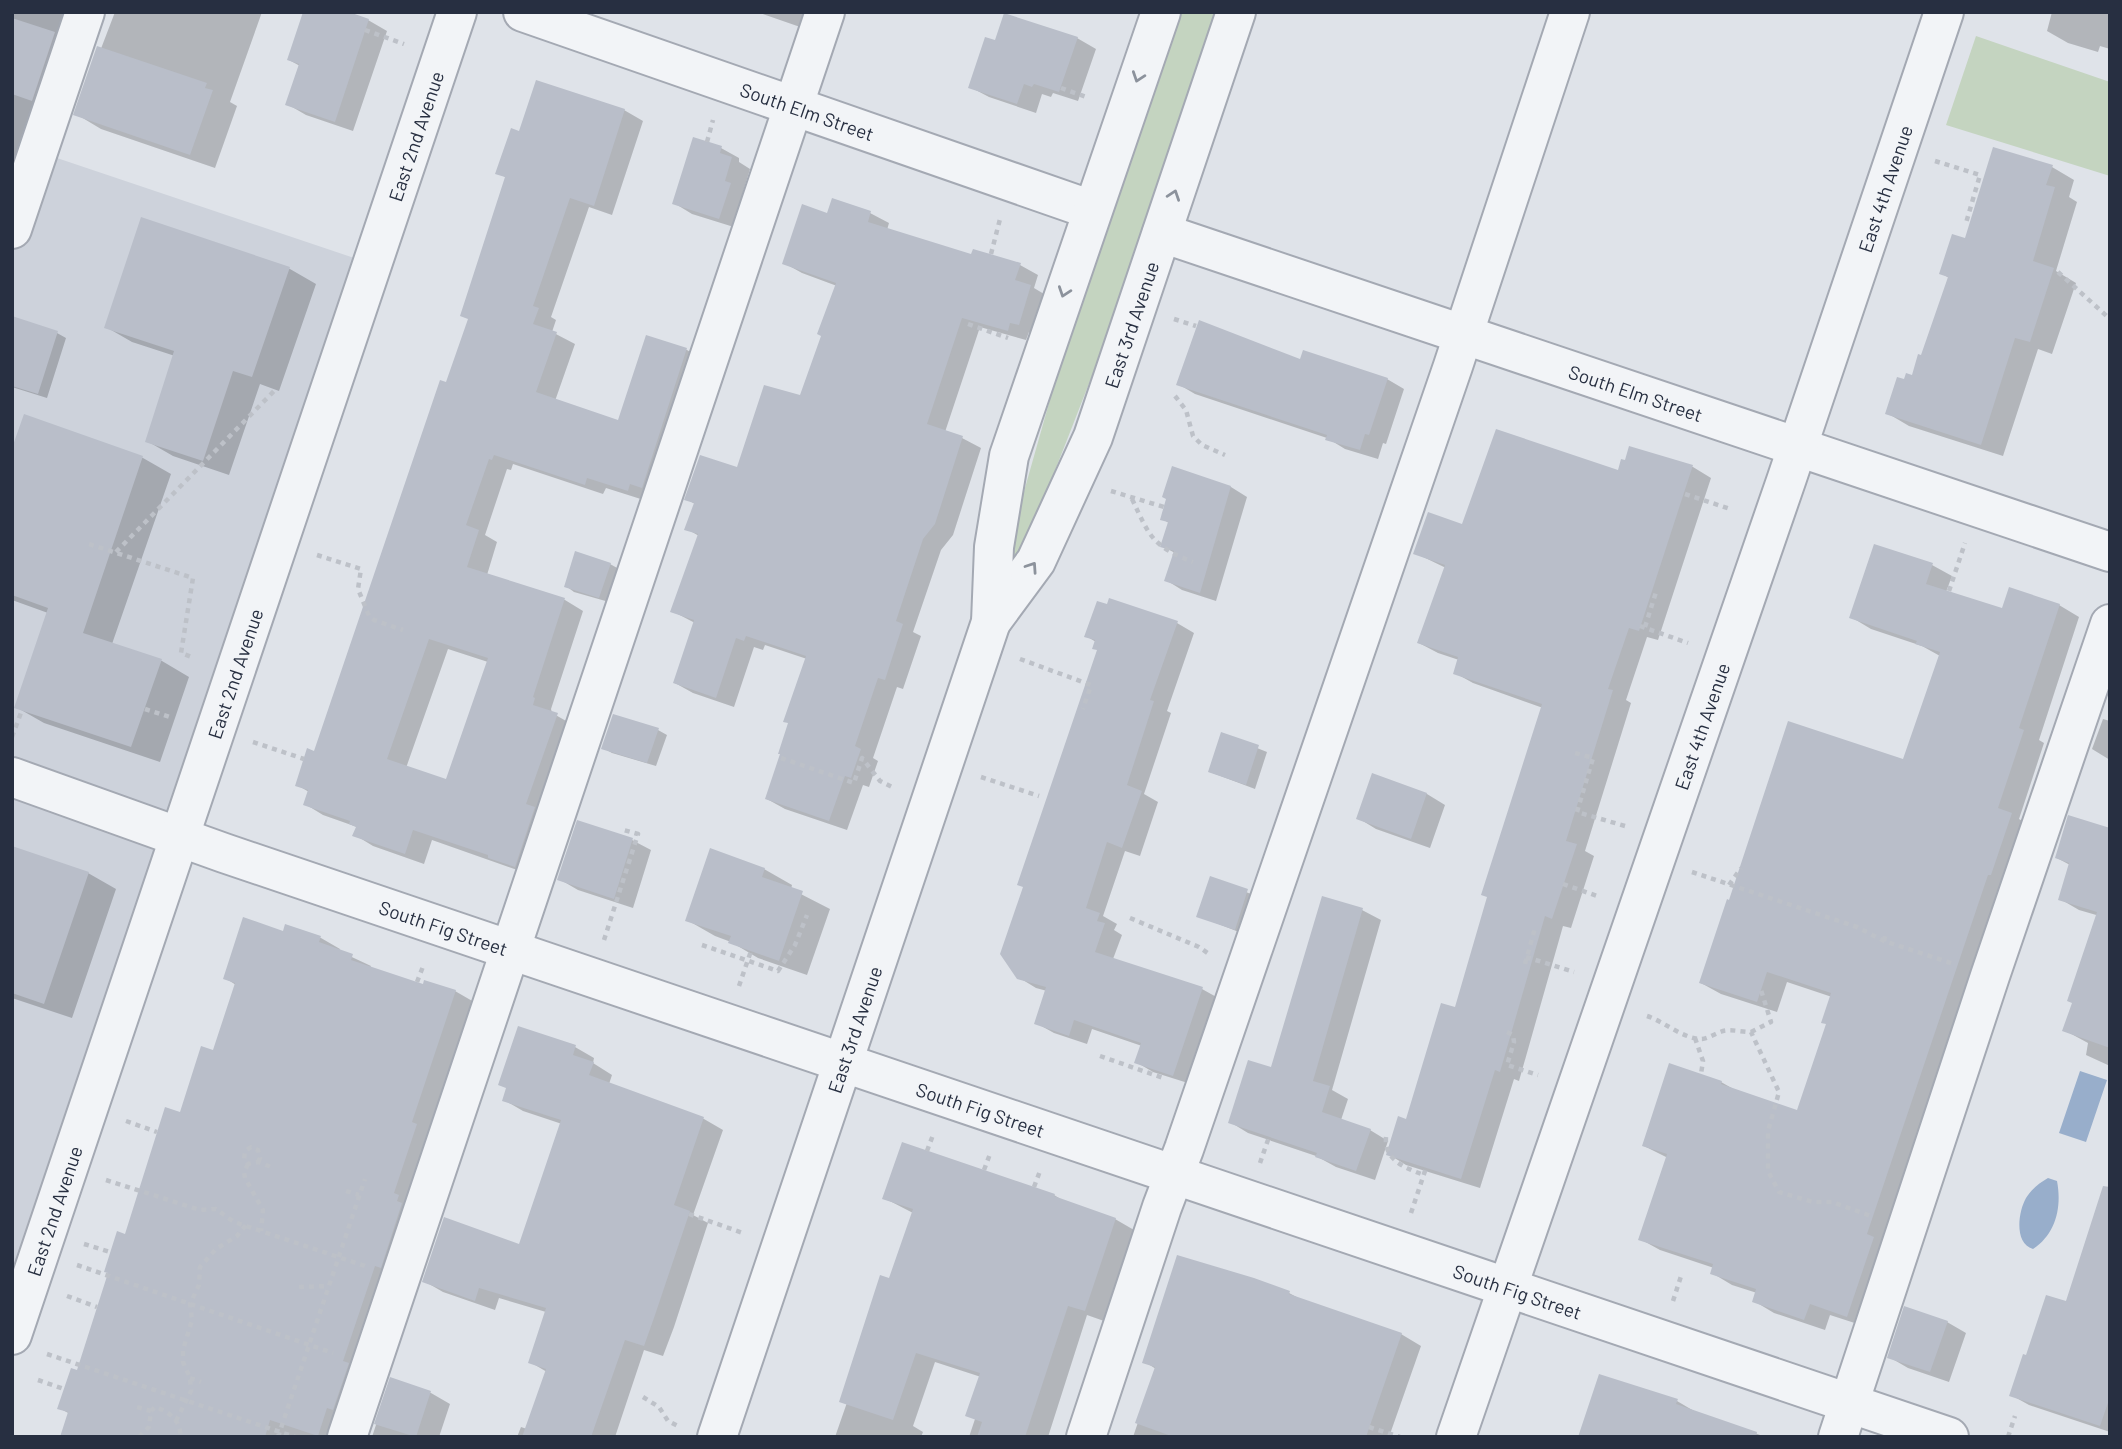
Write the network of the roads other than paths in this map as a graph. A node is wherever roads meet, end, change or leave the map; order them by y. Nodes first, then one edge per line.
1 (85, 12) edge
2 (457, 12) edge
3 (523, 12) edge
4 (825, 12) edge
5 (1161, 12) edge
6 (1236, 12) edge
7 (1570, 12) edge
8 (1944, 12) edge
9 (794, 108) junction
10 (1092, 210) junction
11 (12, 229) edge
12 (1161, 233) junction
13 (1463, 334) junction
14 (1797, 446) junction
15 (2110, 552) edge
16 (2110, 624) edge
17 (987, 634) junction
18 (12, 777) edge
19 (180, 836) junction
20 (511, 950) junction
21 (842, 1062) junction
22 (1174, 1175) junction
23 (1507, 1286) junction
24 (12, 1335) edge
25 (1843, 1420) edge
26 (702, 1433) edge
27 (347, 1437) edge
28 (1086, 1437) edge
29 (1456, 1437) edge
30 (1949, 1437) edge

1 - 11 street
2 - 19 street, East 2nd Avenue
3 - 9 street, South Elm Street
4 - 9 street
5 -> 10 street, East 3rd Avenue
12 -> 6 street, East 3rd Avenue
7 - 13 street
8 - 14 street, East 4th Avenue
9 - 10 street, South Elm Street
9 - 20 street
10 -> 17 street, East 3rd Avenue
12 - 13 street, South Elm Street
17 -> 12 street, East 3rd Avenue
13 - 14 street, South Elm Street
13 - 22 street
14 - 15 street, South Elm Street
14 - 23 street, East 4th Avenue
16 - 25 street
17 - 21 street, East 3rd Avenue
18 - 19 street, South Fig Street
19 - 20 street, South Fig Street
19 - 24 street, East 2nd Avenue
20 - 21 street, South Fig Street
20 - 27 street
21 - 22 street, South Fig Street
21 - 26 street, East 3rd Avenue
22 - 23 street, South Fig Street
22 - 28 street
23 - 25 street, South Fig Street
23 - 29 street, East 4th Avenue
25 - 30 street, South Fig Street

